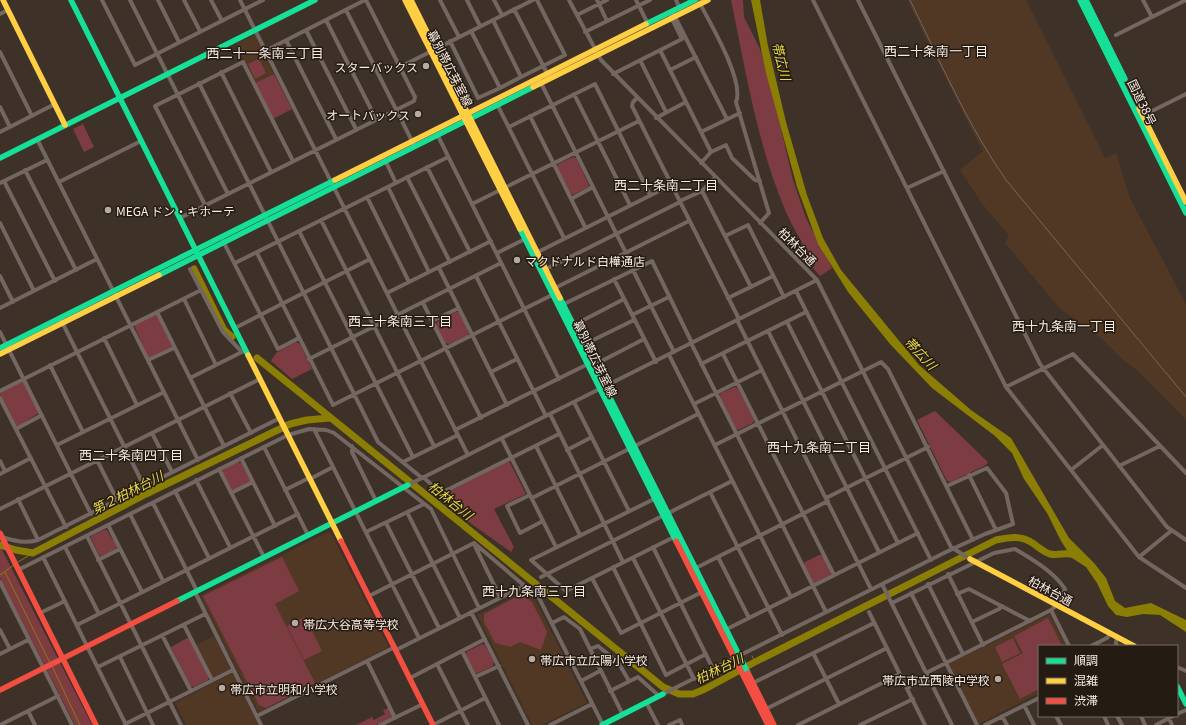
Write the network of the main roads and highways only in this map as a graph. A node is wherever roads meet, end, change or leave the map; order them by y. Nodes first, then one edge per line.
1 (3, 0) edge
2 (71, 0) edge
3 (315, 0) edge
4 (405, 0) edge
5 (411, 0) edge
6 (708, 0) edge
7 (1080, 0) edge
8 (1086, 0) edge
9 (698, 1) edge
10 (672, 15) junction
11 (433, 50) junction
12 (596, 53) junction
13 (119, 98) junction
14 (467, 117) junction
15 (1141, 117) junction
16 (65, 125) junction
17 (0, 158) edge
18 (1178, 191) junction
19 (1186, 202) edge
20 (1186, 213) edge
21 (197, 252) junction
22 (535, 253) junction
23 (555, 292) junction
24 (582, 346) junction
25 (8, 347) junction
26 (0, 348) edge
27 (0, 354) edge
28 (405, 486) road end
29 (332, 523) junction
30 (2, 537) edge
31 (972, 560) road end
32 (1132, 645) edge
33 (62, 659) junction
34 (744, 671) junction
35 (1178, 688) edge
36 (0, 690) edge
37 (661, 695) road end
38 (1186, 704) edge
39 (764, 710) junction
40 (96, 725) edge
41 (433, 725) edge
42 (603, 725) edge
43 (768, 725) edge
44 (774, 725) edge

1 - 16 main road
2 - 13 main road
3 - 13 main road
4 - 11 main road, 幕別帯広芽室線
5 - 11 main road, 幕別帯広芽室線
6 - 9 main road
7 - 15 main road, 国道38号
8 - 15 main road, 国道38号
9 - 10 main road
10 - 12 main road
10 - 12 main road
11 - 14 main road, 幕別帯広芽室線
12 - 14 main road
13 - 16 main road
13 - 21 main road
14 - 21 main road
14 - 22 main road, 幕別帯広芽室線
15 - 18 main road, 国道38号
16 - 17 main road
18 - 19 main road, 国道38号
18 - 20 main road, 国道38号
21 - 25 main road
21 - 29 main road
22 - 23 main road, 幕別帯広芽室線
22 - 23 main road, 幕別帯広芽室線
23 - 24 main road, 幕別帯広芽室線
23 - 24 main road, 幕別帯広芽室線
24 - 34 main road, 幕別帯広芽室線
25 - 26 main road
25 - 27 main road
28 - 29 main road
29 - 33 main road
29 - 41 main road
30 - 33 main road
31 - 32 main road, 柏林台通
33 - 36 main road
33 - 40 main road
34 - 39 main road, 幕別帯広芽室線
34 - 39 main road, 幕別帯広芽室線
35 - 38 main road
37 - 42 main road
39 - 43 main road, 幕別帯広芽室線
39 - 44 main road, 幕別帯広芽室線

